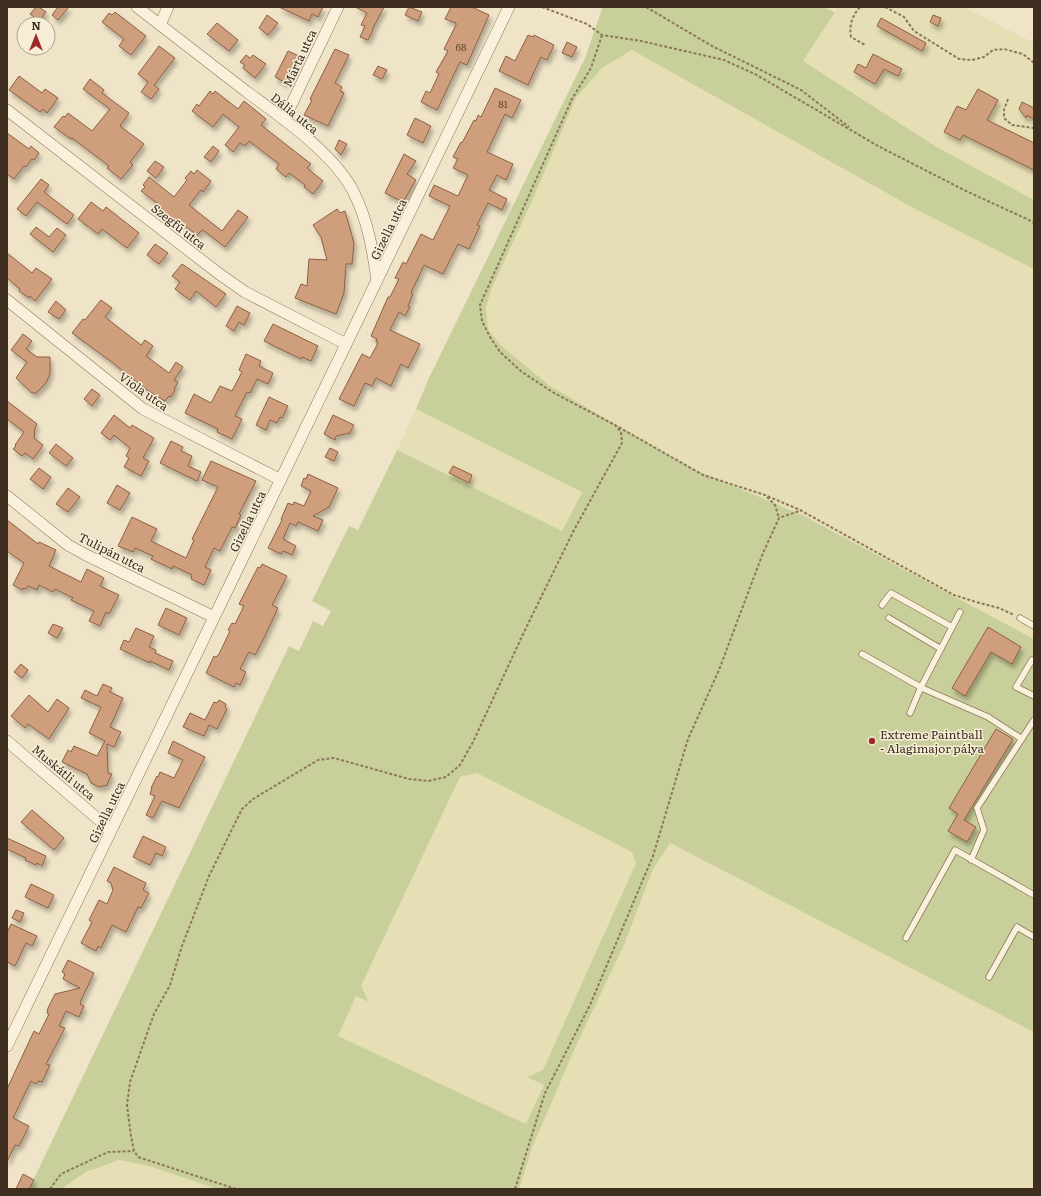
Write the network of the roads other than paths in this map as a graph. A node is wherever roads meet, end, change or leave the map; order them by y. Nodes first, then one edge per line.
1 (137, 7) edge
2 (168, 7) edge
3 (338, 7) edge
4 (509, 7) edge
5 (160, 25) junction
6 (7, 110) edge
7 (284, 120) junction
8 (377, 282) junction
9 (7, 300) edge
10 (346, 344) junction
11 (281, 480) junction
12 (7, 496) edge
13 (882, 605) dead end
14 (960, 612) dead end
15 (214, 617) junction
16 (889, 618) dead end
17 (1020, 618) road end
18 (1034, 626) edge
19 (952, 628) junction
20 (941, 649) junction
21 (862, 654) dead end
22 (1032, 660) dead end
23 (921, 687) junction
24 (1034, 696) edge
25 (910, 712) dead end
26 (1034, 720) edge
27 (1022, 739) junction
28 (7, 741) edge
29 (7, 749) edge
30 (111, 831) junction
31 (972, 860) junction
32 (1034, 895) edge
33 (1034, 937) edge
34 (906, 938) dead end
35 (989, 977) dead end
36 (7, 1046) edge

1 - 5 street, Dália utca
2 - 5 street
3 - 7 street, Márta utca
4 - 8 street, Gizella utca
5 - 7 street, Dália utca
6 - 10 street, Szegfű utca
7 - 8 street, Dália utca
8 - 10 street, Gizella utca
9 - 11 street, Viola utca
10 - 11 street, Gizella utca
11 - 15 street, Gizella utca
12 - 15 street, Tulipán utca
13 - 19 lane
14 - 19 lane
15 - 30 street, Gizella utca
16 - 20 lane
17 - 18 lane
19 - 20 lane
20 - 23 lane
21 - 23 lane
22 - 24 lane
23 - 25 lane
23 - 27 lane
26 - 27 lane
27 - 31 lane
28 - 30 street, Muskátli utca
29 - 30 street, Muskátli utca
30 - 36 street, Gizella utca
31 - 32 lane
31 - 34 lane
33 - 35 lane

